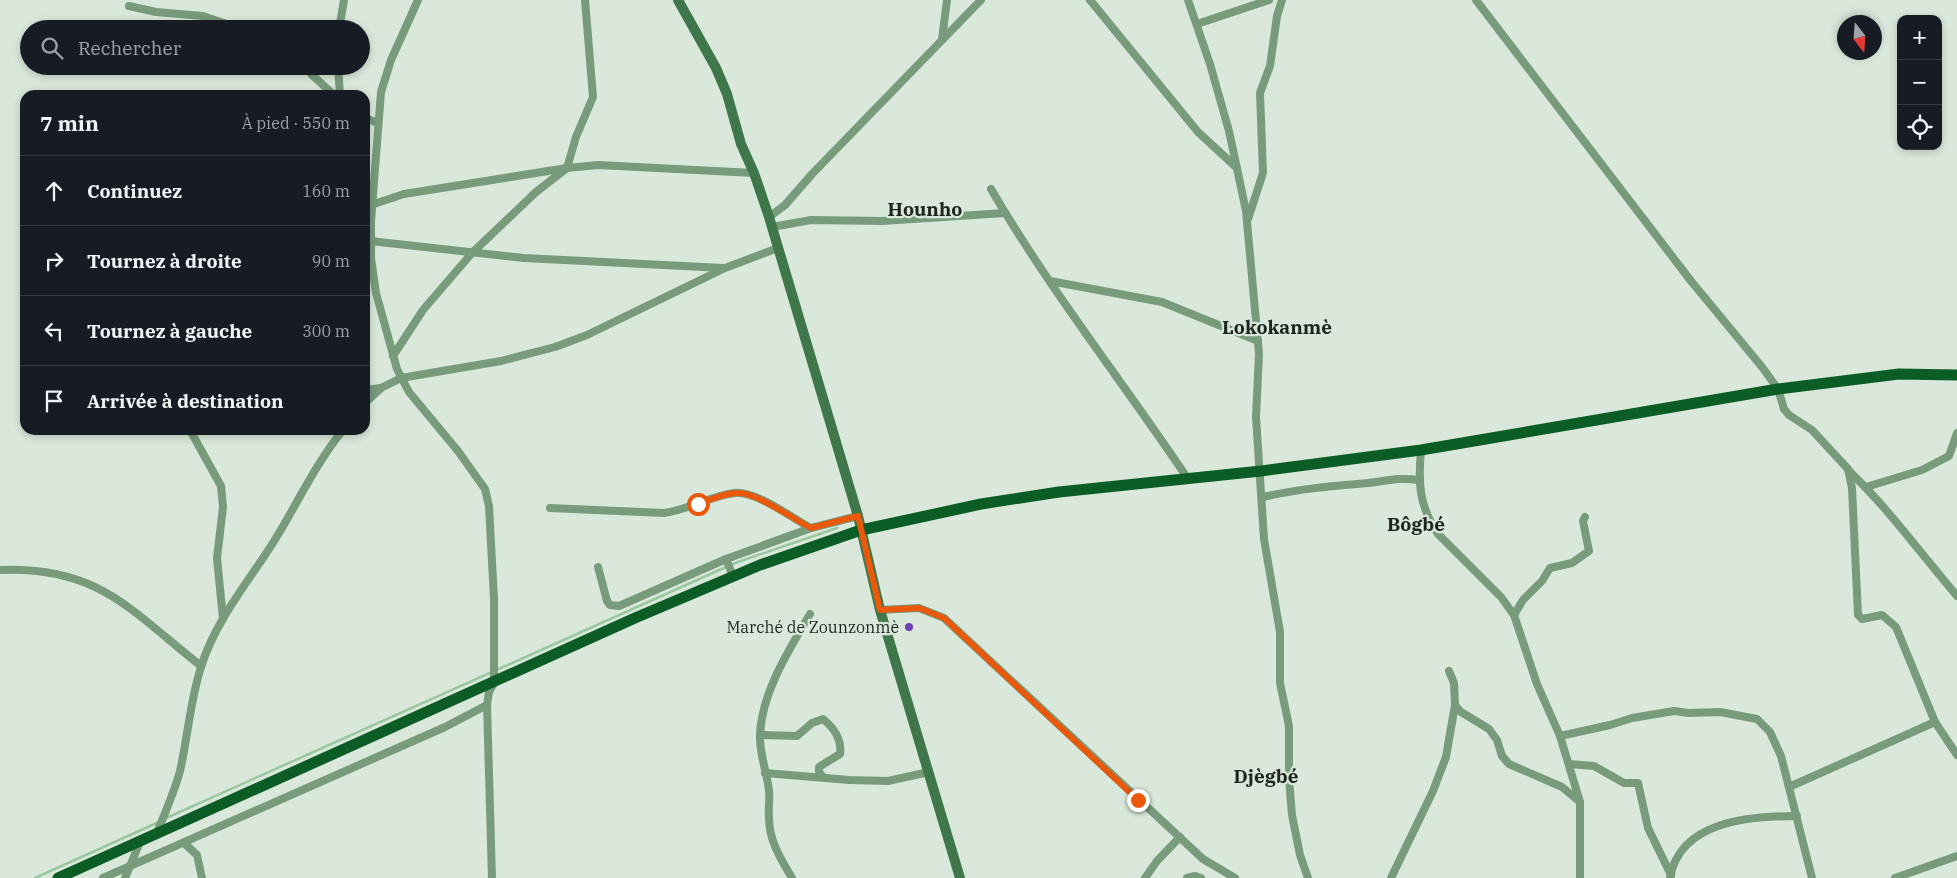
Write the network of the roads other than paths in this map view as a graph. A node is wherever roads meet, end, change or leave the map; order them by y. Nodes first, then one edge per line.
1 (344, 0) edge
2 (418, 0) edge
3 (585, 0) edge
4 (678, 0) edge
5 (947, 0) edge
6 (981, 0) edge
7 (1090, 0) edge
8 (1188, 0) edge
9 (1269, 0) edge
10 (1282, 0) edge
11 (1476, 0) edge
12 (130, 6) dead end
13 (214, 20) edge
14 (341, 20) edge
15 (1197, 24) junction
16 (942, 39) junction
17 (312, 75) edge
18 (339, 75) edge
19 (329, 90) edge
20 (340, 90) edge
21 (370, 120) edge
22 (378, 123) junction
23 (567, 168) junction
24 (1237, 168) junction
25 (754, 173) junction
26 (991, 189) dead end
27 (371, 205) junction
28 (370, 211) edge
29 (1005, 213) junction
30 (771, 222) junction
31 (1247, 223) junction
32 (370, 241) joint
33 (778, 248) junction
34 (472, 253) junction
35 (725, 268) junction
36 (1050, 280) junction
37 (1258, 341) junction
38 (393, 356) junction
39 (1957, 375) edge
40 (401, 378) junction
41 (381, 388) junction
42 (370, 389) edge
43 (1778, 389) junction
44 (370, 398) edge
45 (1957, 433) edge
46 (193, 435) edge
47 (339, 435) edge
48 (1421, 450) junction
49 (1953, 456) edge
50 (1848, 470) junction
51 (1261, 471) junction
52 (1188, 479) junction
53 (1418, 480) junction
54 (1866, 487) junction
55 (1263, 497) junction
56 (550, 508) dead end
57 (858, 516) junction
58 (1585, 516) dead end
59 (811, 528) junction
60 (861, 530) junction
61 (729, 566) junction
62 (598, 567) dead end
63 (0, 570) edge
64 (1957, 596) edge
65 (880, 610) junction
66 (810, 614) dead end
67 (1514, 615) junction
68 (223, 619) junction
69 (201, 666) junction
70 (1449, 671) dead end
71 (494, 683) junction
72 (487, 705) junction
73 (1455, 705) junction
74 (1935, 722) junction
75 (760, 734) junction
76 (1560, 736) junction
77 (1957, 755) edge
78 (1569, 764) junction
79 (928, 772) junction
80 (765, 773) junction
81 (824, 777) junction
82 (1789, 786) junction
83 (1580, 802) junction
84 (1797, 816) junction
85 (156, 835) junction
86 (1180, 838) junction
87 (140, 842) junction
88 (184, 842) junction
89 (1957, 856) edge
90 (130, 866) junction
91 (1912, 875) edge
92 (1671, 876) edge
93 (1230, 877) edge
94 (58, 878) edge
95 (103, 878) edge
96 (125, 878) edge
97 (202, 878) edge
98 (492, 878) edge
99 (792, 878) edge
100 (960, 878) edge
101 (1145, 878) edge
102 (1187, 878) edge
103 (1201, 878) edge
104 (1308, 878) edge
105 (1392, 878) edge
106 (1580, 878) edge
107 (1812, 878) edge
108 (1895, 878) edge

1 - 14 street
2 - 22 street
3 - 23 street
4 - 25 street
5 - 16 street
6 - 16 street
7 - 24 street
8 - 15 street
9 - 15 street
10 - 31 street
11 - 43 street
12 - 13 street
15 - 24 street
16 - 30 street
17 - 19 street
18 - 20 street
21 - 22 street
22 - 27 street
23 - 25 street
23 - 27 street
23 - 34 street
24 - 31 street
25 - 30 street
26 - 29 street
27 - 28 street
29 - 30 street
29 - 36 street
30 - 33 street
31 - 37 street
32 - 34 street
32 - 38 street
33 - 35 street
33 - 57 street
34 - 35 street
34 - 38 street
35 - 40 street
36 - 37 street
36 - 52 street
37 - 51 street
38 - 40 street
39 - 43 main road
40 - 41 street
40 - 71 street
41 - 42 street
41 - 44 street
43 - 48 main road
43 - 50 street
45 - 49 street
46 - 68 street
47 - 68 street
48 - 51 main road
48 - 53 street
49 - 54 street
50 - 54 street
50 - 74 street
51 - 52 main road
51 - 55 street
52 - 60 main road
53 - 55 street
53 - 67 street
54 - 64 street
55 - 104 street
56 - 59 street
57 - 59 street
57 - 60 street
58 - 67 street
59 - 61 street
60 - 61 main road
60 - 65 street
61 - 62 street
61 - 71 main road
63 - 69 street
65 - 79 street
65 - 86 street
66 - 75 street
67 - 76 street
68 - 69 street
69 - 85 street
70 - 73 street
71 - 72 street
71 - 85 main road
72 - 88 street
72 - 98 street
73 - 83 street
73 - 105 street
74 - 77 street
74 - 82 street
75 - 80 street
75 - 81 street
76 - 78 street
76 - 82 street
78 - 83 street
78 - 92 street
79 - 81 street
79 - 100 street
80 - 81 street
80 - 99 street
82 - 84 street
83 - 106 street
84 - 92 street
84 - 107 street
85 - 87 main road
86 - 93 street
86 - 101 street
87 - 90 street
87 - 94 main road
88 - 90 street
88 - 97 street
89 - 91 street
90 - 95 street
90 - 96 street
91 - 108 street
102 - 103 street

